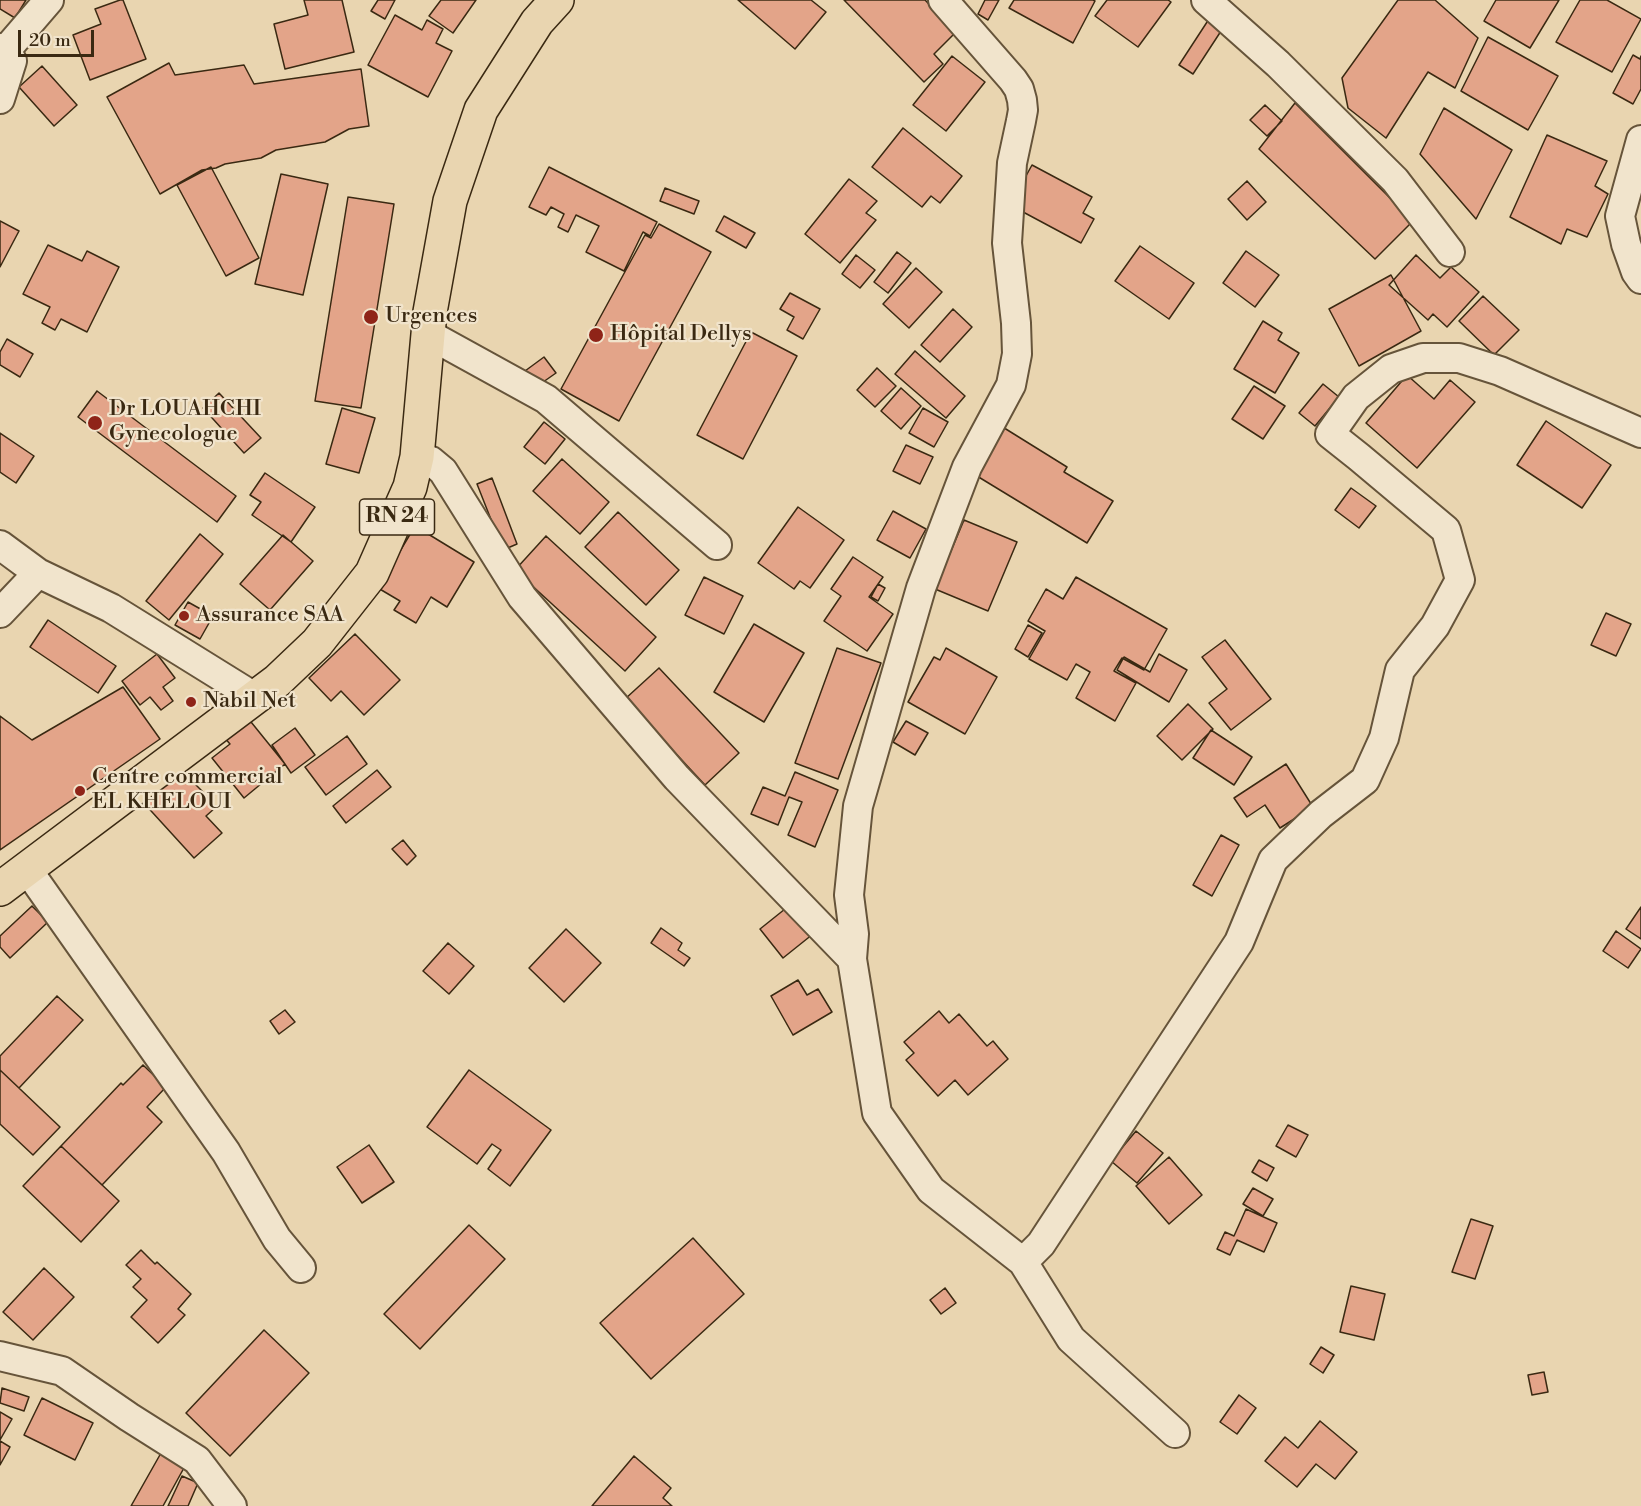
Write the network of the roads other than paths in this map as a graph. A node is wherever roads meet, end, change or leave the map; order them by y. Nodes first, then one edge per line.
1 (49, 0) edge
2 (557, 0) edge
3 (943, 0) edge
4 (1206, 0) edge
5 (3, 49) edge
6 (0, 99) edge
7 (1641, 140) edge
8 (1450, 252) dead end
9 (1641, 279) edge
10 (428, 334) junction
11 (1641, 432) edge
12 (417, 457) junction
13 (717, 544) dead end
14 (0, 545) edge
15 (38, 573) junction
16 (0, 613) edge
17 (256, 698) junction
18 (27, 869) junction
19 (0, 889) edge
20 (852, 959) junction
21 (1023, 1263) junction
22 (301, 1268) dead end
23 (0, 1356) edge
24 (1175, 1433) dead end
25 (232, 1506) edge

1 - 5 street
2 - 10 main road, RN 24
3 - 20 street
4 - 8 street
5 - 6 street
7 - 9 street
10 - 12 main road, RN 24
10 - 13 street
11 - 21 street
12 - 17 main road, RN 24
12 - 20 street
14 - 15 street
15 - 16 street
15 - 17 street
17 - 18 main road, RN 24
18 - 19 main road, RN 24
18 - 22 street
20 - 21 street
21 - 24 street
23 - 25 street

